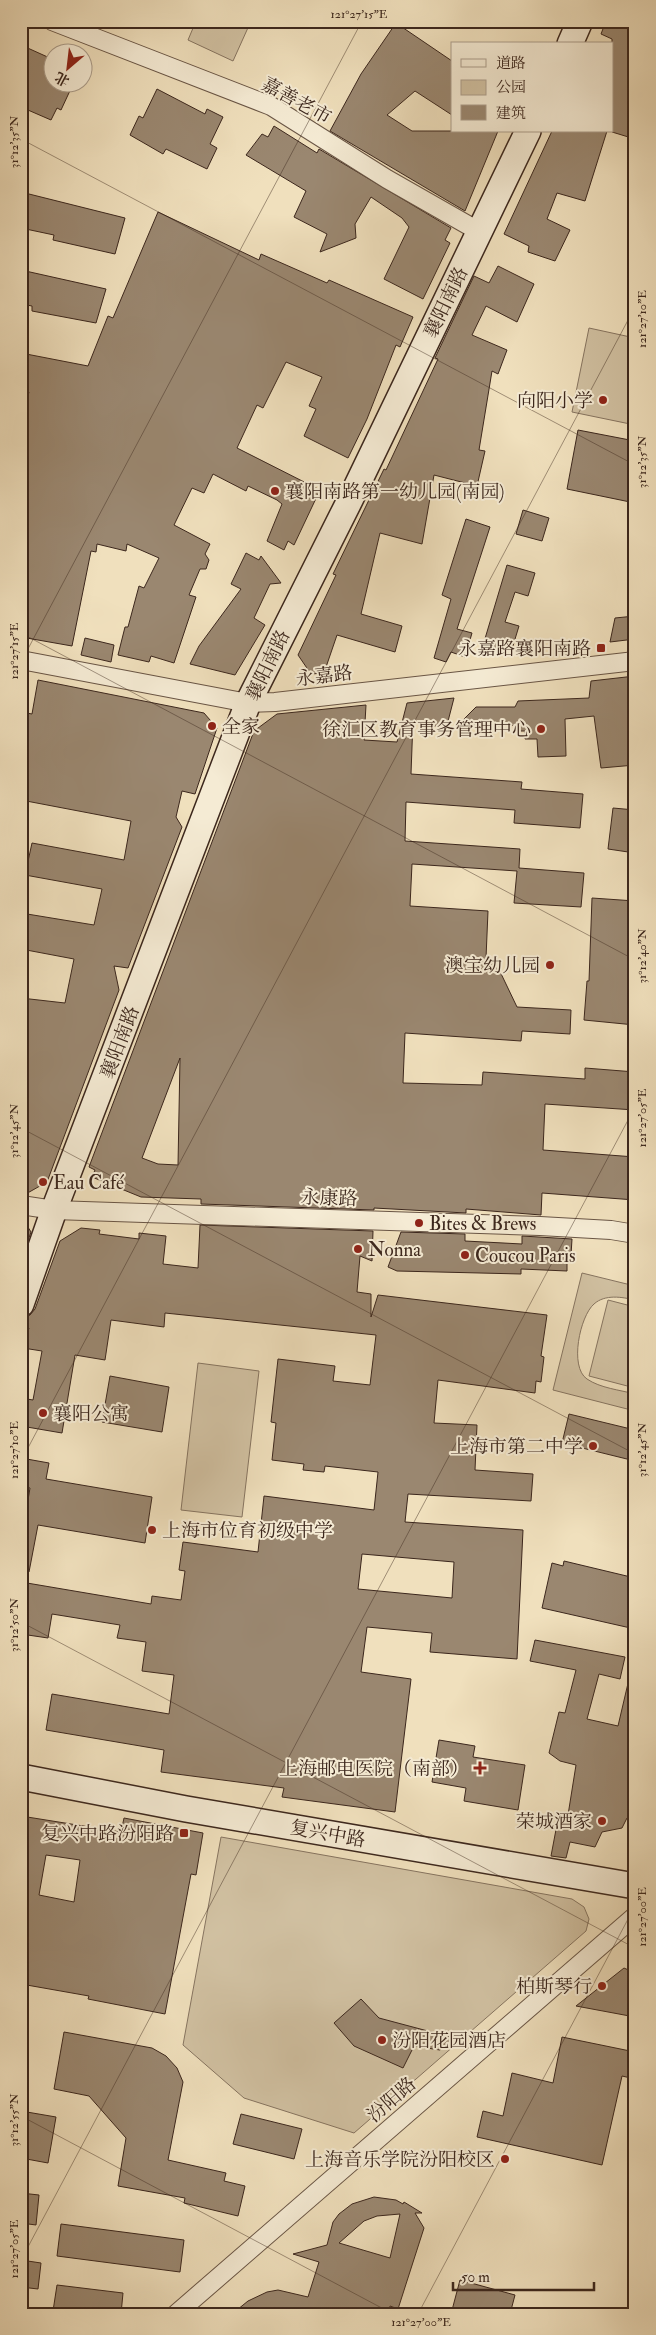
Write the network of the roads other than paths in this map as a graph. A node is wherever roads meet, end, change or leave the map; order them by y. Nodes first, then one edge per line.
1 (52, 21) edge
2 (580, 21) edge
3 (571, 42) edge
4 (528, 132) edge
5 (480, 232) junction
6 (21, 660) edge
7 (635, 660) edge
8 (248, 703) junction
9 (21, 1205) edge
10 (54, 1210) junction
11 (635, 1234) edge
12 (21, 1304) edge
13 (21, 1777) edge
14 (635, 1886) edge
15 (635, 1916) edge
16 (176, 2314) edge

1 - 5 street, 嘉善老市
2 - 3 street
4 - 5 street, 襄阳南路
5 - 8 street, 襄阳南路
6 - 8 street, 永嘉路
7 - 8 street, 永嘉路
8 - 10 street, 襄阳南路
9 - 10 street, 永康路
10 - 11 street, 永康路
10 - 12 street, 襄阳南路
13 - 14 street, 复兴中路
15 - 16 street, 汾阳路

